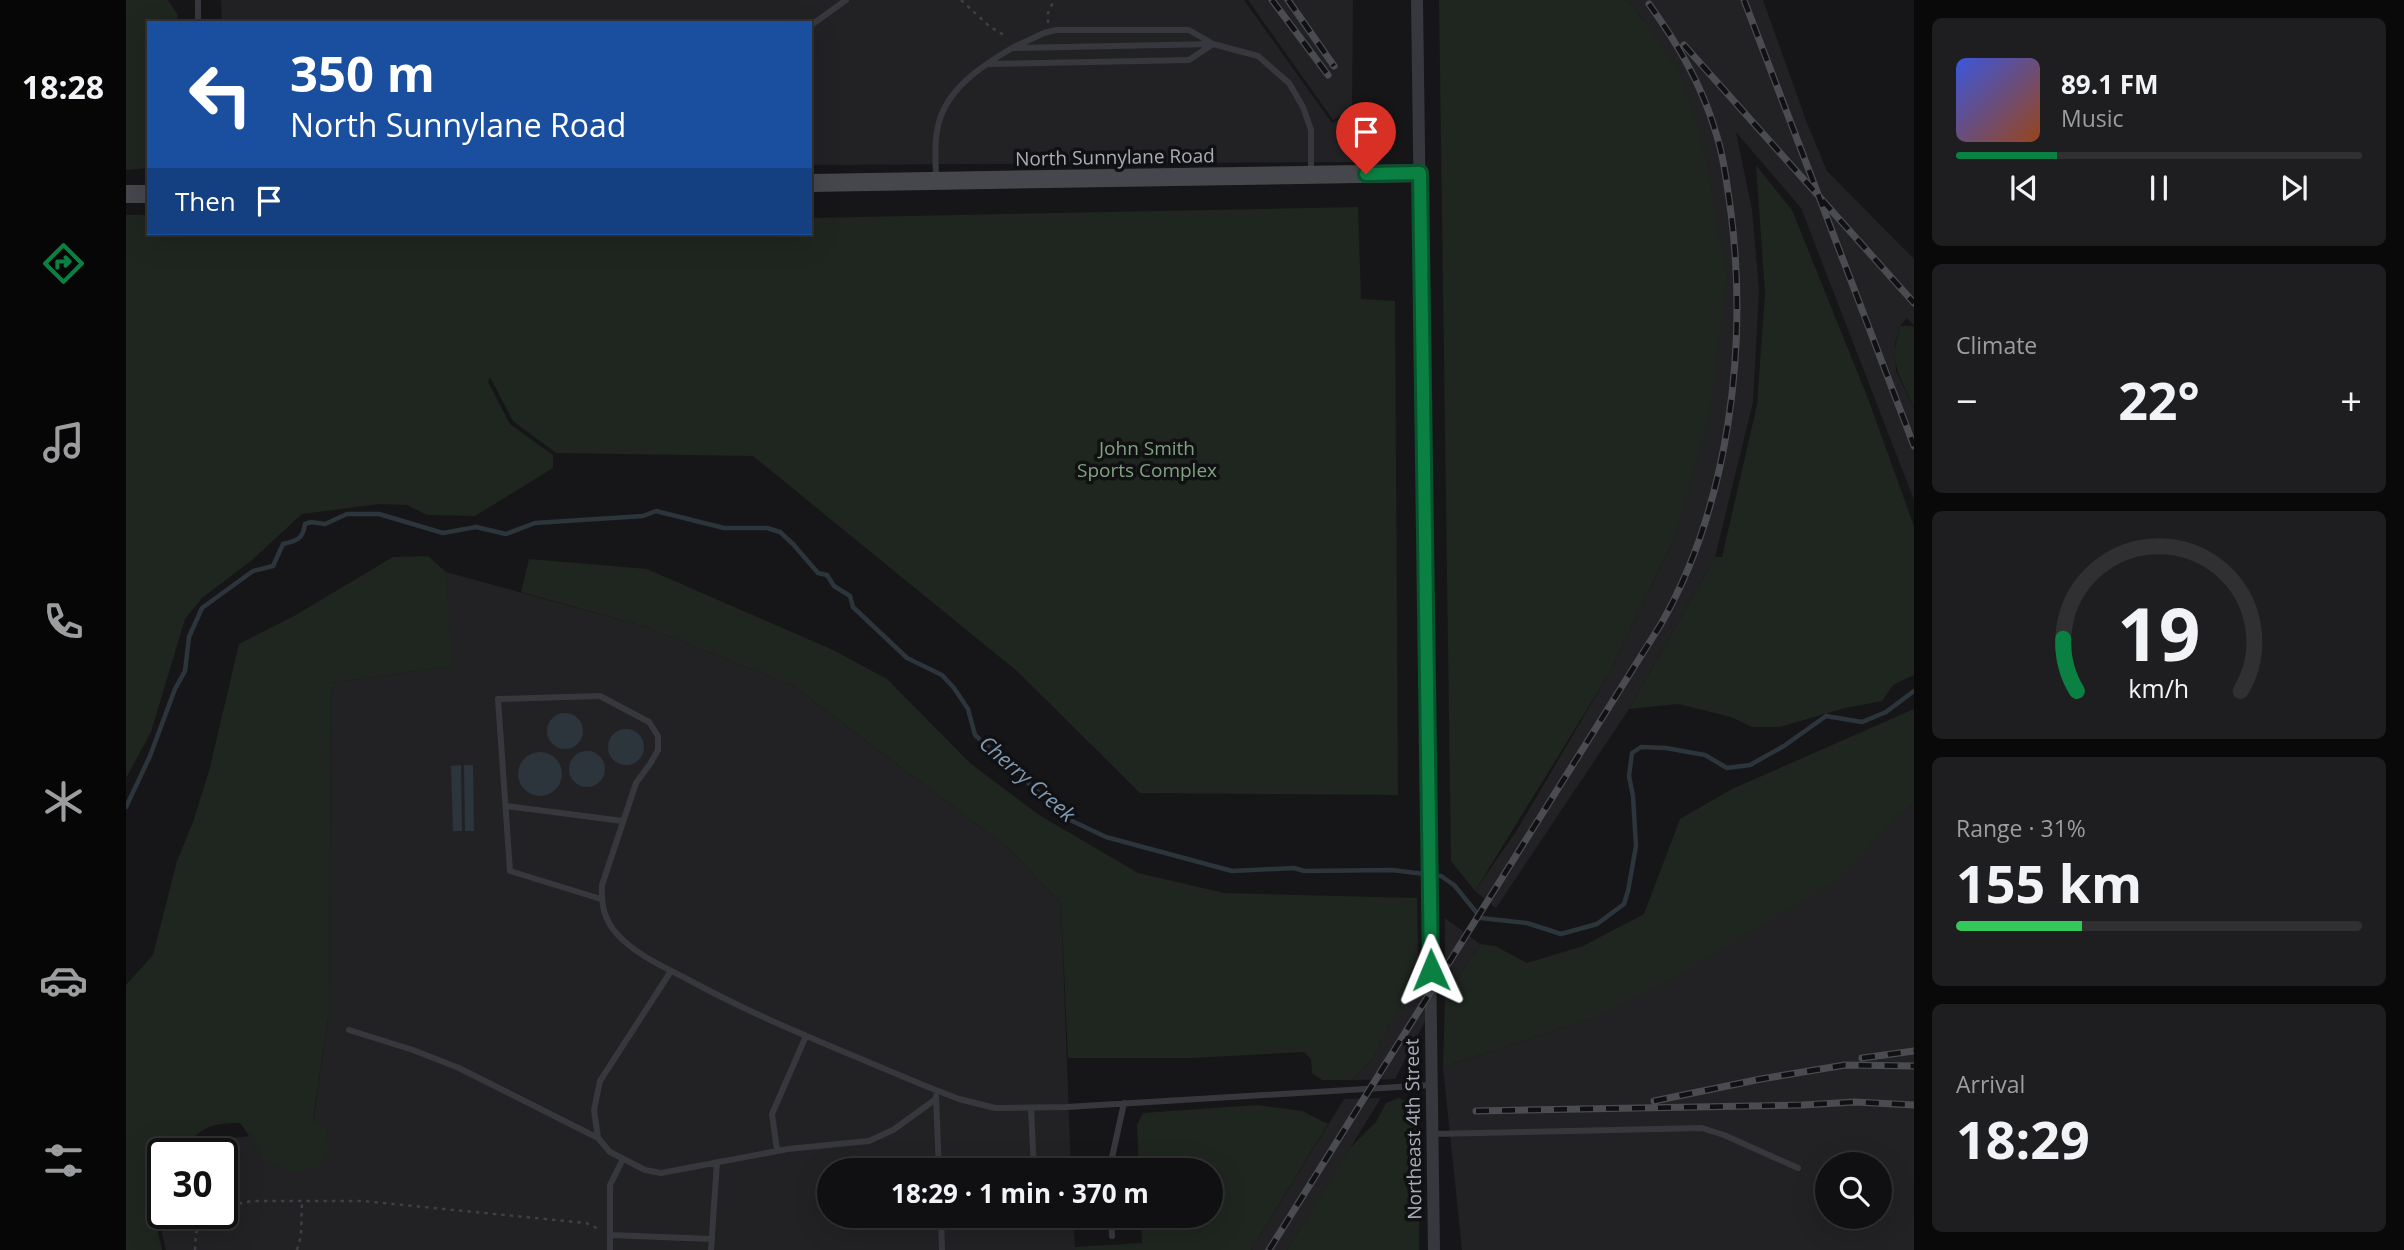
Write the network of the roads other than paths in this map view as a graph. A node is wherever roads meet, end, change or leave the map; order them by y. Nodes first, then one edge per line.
1 (190, 0) edge
2 (846, 0) edge
3 (1417, 0) edge
4 (198, 3) edge
5 (198, 21) edge
6 (812, 25) edge
7 (1213, 44) junction
8 (1012, 48) junction
9 (986, 64) junction
10 (1420, 173) junction
11 (1311, 175) junction
12 (936, 181) junction
13 (812, 183) edge
14 (126, 194) edge
15 (147, 194) edge
16 (506, 806) junction
17 (623, 821) junction
18 (601, 899) junction
19 (671, 971) junction
20 (349, 1030) dead end
21 (806, 1035) junction
22 (1431, 1084) junction
23 (936, 1090) junction
24 (936, 1099) junction
25 (1124, 1104) junction
26 (1031, 1108) junction
27 (1432, 1134) junction
28 (597, 1138) junction
29 (777, 1150) junction
30 (938, 1158) edge
31 (1033, 1158) edge
32 (1112, 1158) edge
33 (623, 1159) junction
34 (716, 1162) junction
35 (1798, 1168) dead end
36 (941, 1228) edge
37 (1112, 1228) edge
38 (610, 1235) junction
39 (1112, 1236) dead end
40 (712, 1239) junction
41 (610, 1250) edge
42 (711, 1250) edge
43 (942, 1250) edge
44 (1434, 1250) edge

1 - 4 lane
2 - 6 lane
3 - 10 street, Northeast 4th Street
4 - 5 lane
7 - 8 lane
7 - 8 lane
7 - 9 lane
7 - 11 lane
8 - 9 lane
9 - 12 lane
10 - 11 street, North Sunnylane Road
10 - 22 street, Northeast 4th Street
11 - 12 street, North Sunnylane Road
12 - 13 street, North Sunnylane Road
14 - 15 street
16 - 17 lane
16 - 17 lane
16 - 18 lane
17 - 18 lane
18 - 19 lane
19 - 21 lane
19 - 28 lane
20 - 28 lane
21 - 23 lane
21 - 29 lane
22 - 25 lane
22 - 27 street, Northeast 4th Street
23 - 24 lane
23 - 26 lane
24 - 29 lane
24 - 30 lane
25 - 26 lane
25 - 32 lane
26 - 31 lane
27 - 35 lane
27 - 44 street, Northeast 4th Street
28 - 33 lane
29 - 34 lane
33 - 34 lane
33 - 38 lane
34 - 40 lane
36 - 43 lane
37 - 39 lane
38 - 40 lane
38 - 41 lane
40 - 42 lane

